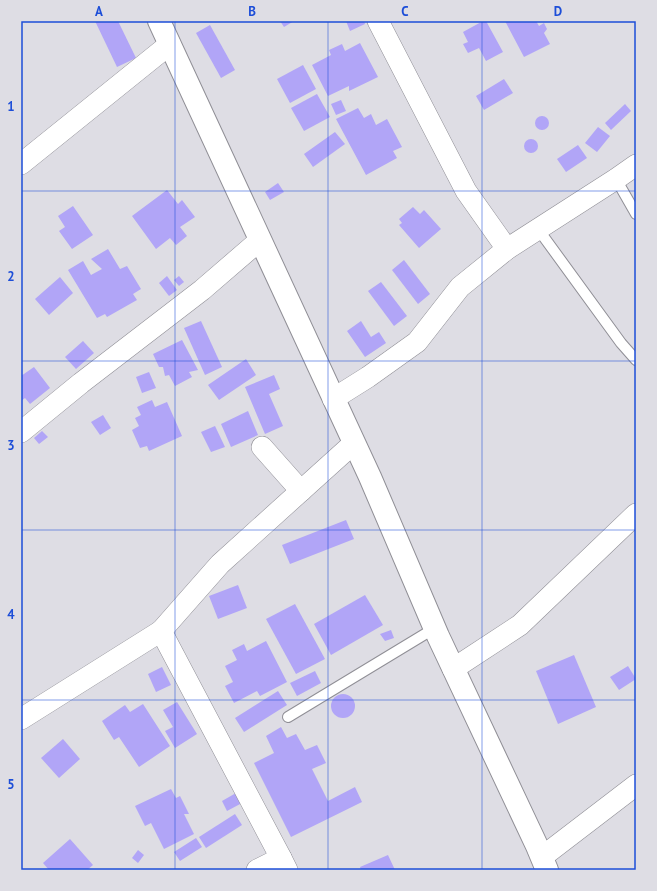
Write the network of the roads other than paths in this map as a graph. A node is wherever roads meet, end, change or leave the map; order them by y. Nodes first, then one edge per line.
1 (159, 21) edge
2 (378, 21) edge
3 (170, 44) junction
4 (21, 164) edge
5 (636, 165) edge
6 (616, 179) junction
7 (636, 214) edge
8 (538, 229) junction
9 (260, 240) junction
10 (507, 249) junction
11 (636, 360) edge
12 (333, 399) junction
13 (21, 432) edge
14 (354, 443) junction
15 (262, 447) dead end
16 (301, 491) junction
17 (636, 514) edge
18 (434, 628) junction
19 (161, 631) junction
20 (453, 668) junction
21 (288, 717) dead end
22 (21, 719) edge
23 (636, 785) edge
24 (544, 863) edge
25 (284, 864) edge
26 (257, 870) edge

1 - 3 street
2 - 10 street
3 - 4 street
3 - 9 street
5 - 6 street
6 - 7 lane
6 - 8 street
8 - 10 street
8 - 11 lane
9 - 12 street
9 - 13 street
10 - 12 street
12 - 14 street
14 - 16 street
14 - 18 street
15 - 16 street
16 - 19 street
17 - 20 street
18 - 20 street
18 - 21 lane
19 - 22 street
19 - 25 street
20 - 24 street
23 - 24 street
25 - 26 street

